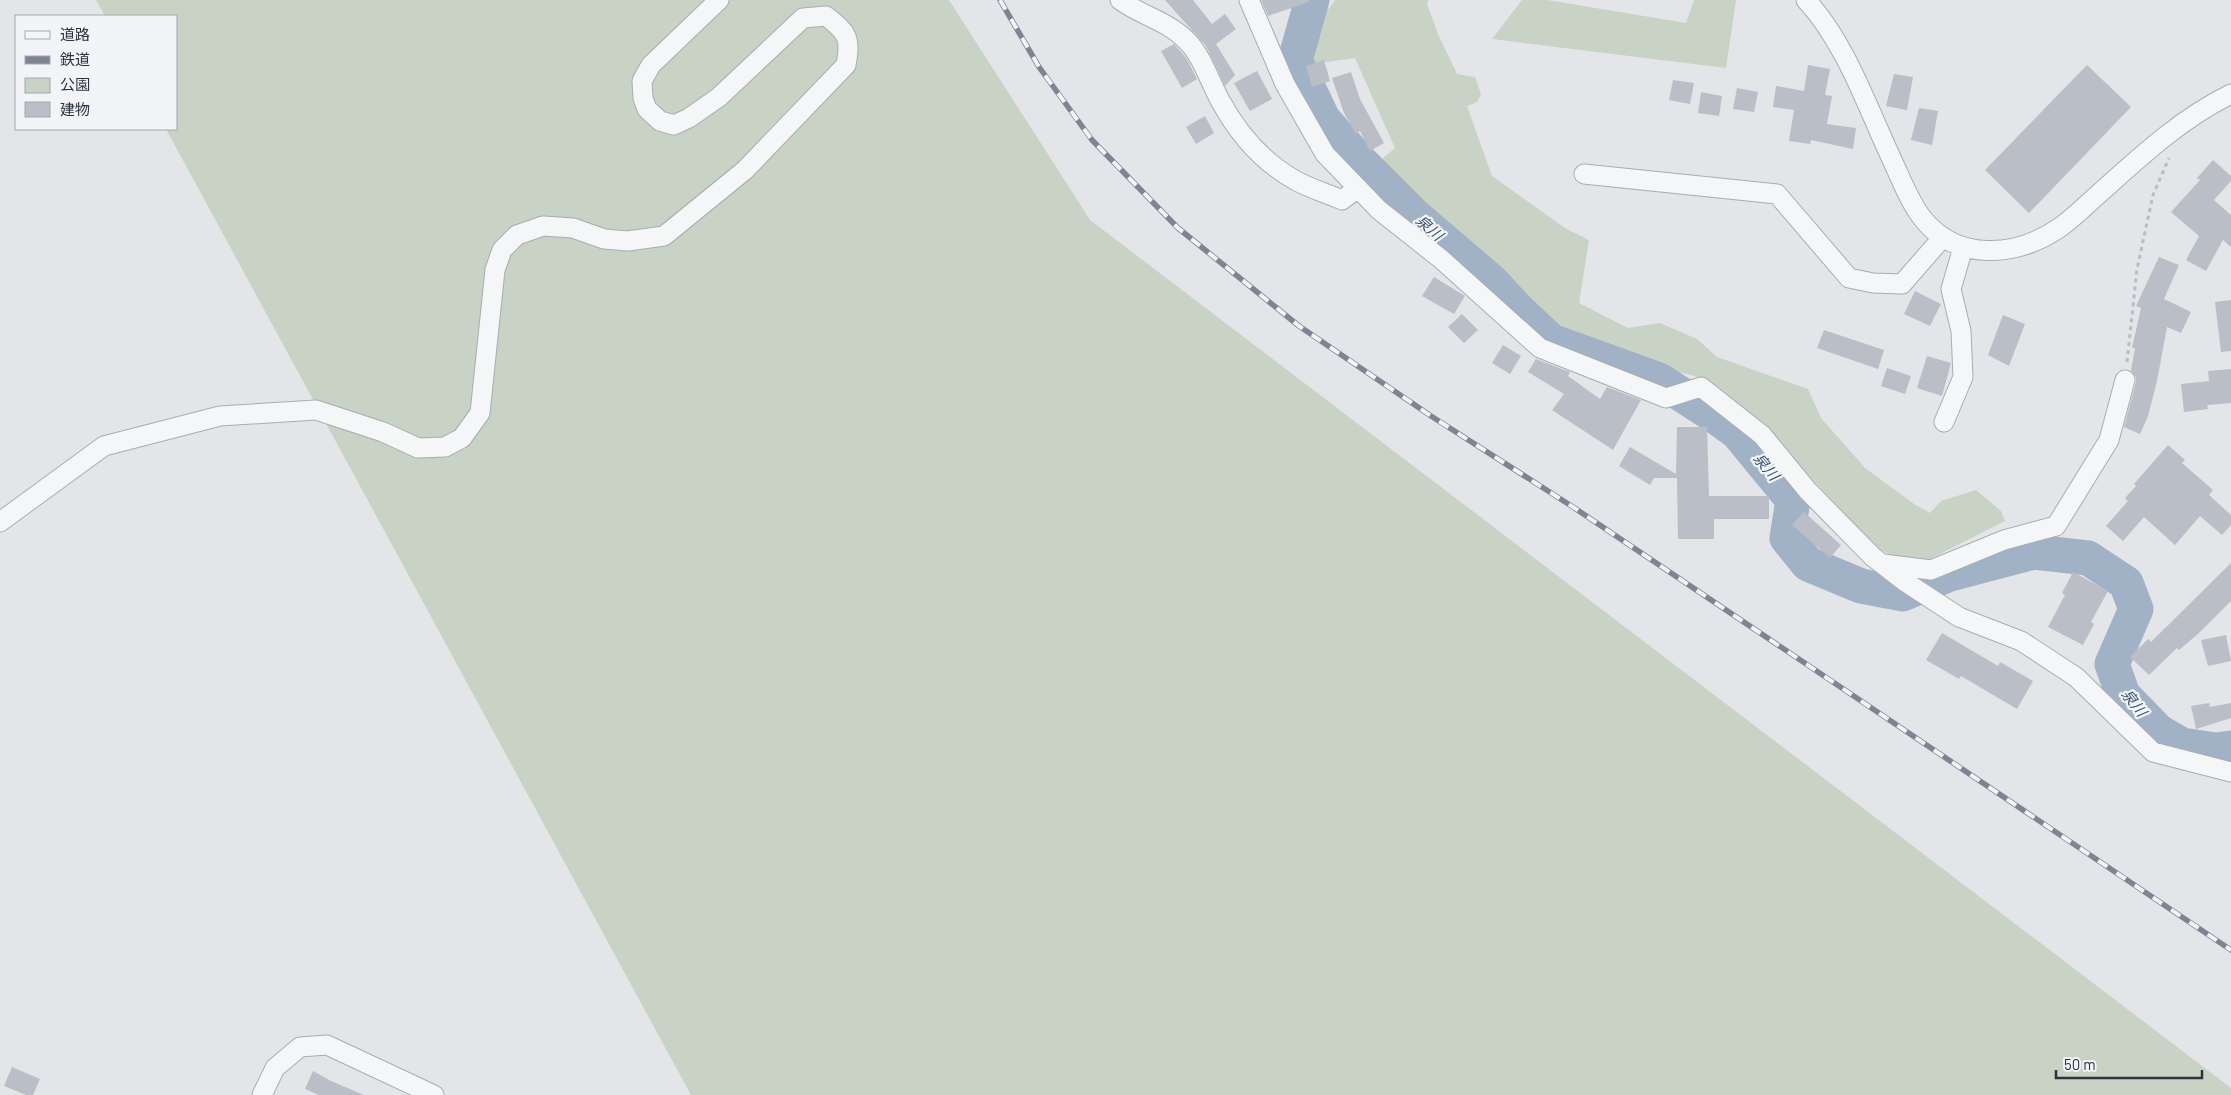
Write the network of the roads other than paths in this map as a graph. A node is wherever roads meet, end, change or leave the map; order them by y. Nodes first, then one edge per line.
1 (718, 0) edge
2 (1120, 0) edge
3 (1249, 0) edge
4 (1810, 2) edge
5 (2231, 94) edge
6 (1584, 174) dead end
7 (1358, 188) junction
8 (1943, 237) junction
9 (1963, 248) junction
10 (2125, 380) road end
11 (1944, 422) dead end
12 (0, 522) edge
13 (1882, 563) junction
14 (2231, 772) edge
15 (262, 1095) edge
16 (434, 1095) edge

1 - 12 street
2 - 7 street
3 - 7 street
4 - 8 street
5 - 9 street
6 - 8 street
7 - 13 street
8 - 9 street
9 - 11 street
10 - 13 street
13 - 14 street
15 - 16 street

